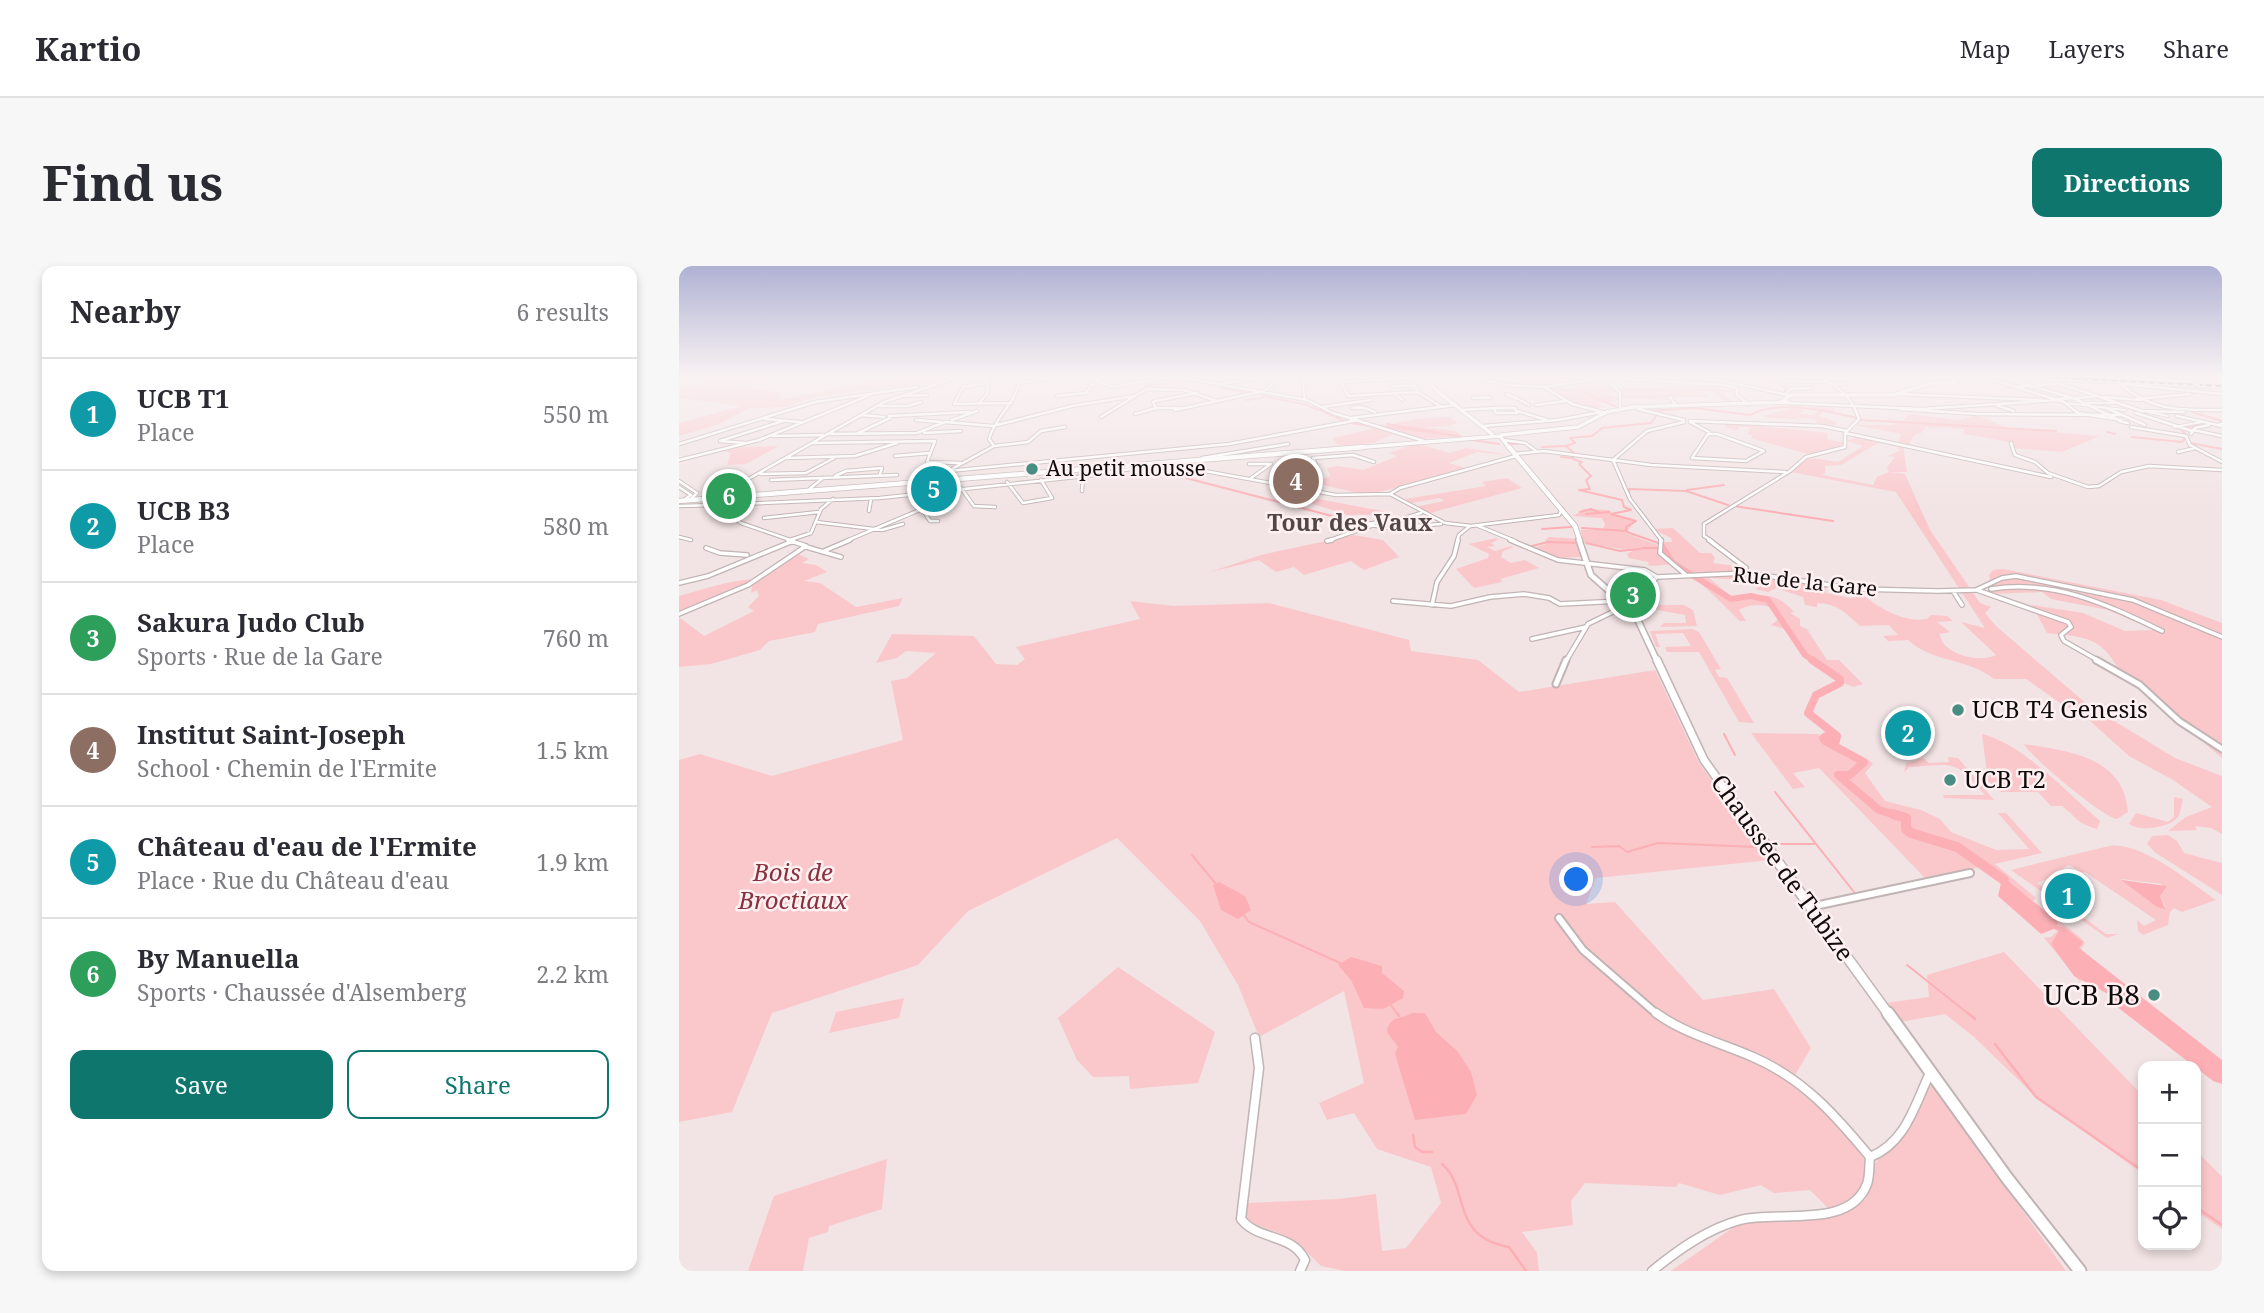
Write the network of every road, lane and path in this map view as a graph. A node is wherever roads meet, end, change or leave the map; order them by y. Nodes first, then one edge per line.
1 (748, 423) edge
2 (777, 423) edge
3 (802, 423) edge
4 (848, 423) edge
5 (878, 423) edge
6 (944, 423) edge
7 (957, 423) edge
8 (996, 423) edge
9 (1006, 423) edge
10 (1342, 423) edge
11 (1368, 423) edge
12 (1479, 423) edge
13 (1517, 423) edge
14 (1586, 423) edge
15 (1677, 423) edge
16 (1693, 423) edge
17 (1737, 423) edge
18 (1857, 423) edge
19 (2125, 423) edge
20 (2140, 423) edge
21 (2160, 423) edge
22 (2199, 423) edge
23 (2164, 424) junction
24 (1482, 425) junction
25 (2145, 425) junction
26 (2221, 425) edge
27 (993, 426) junction
28 (2134, 426) junction
29 (1065, 427) dead end
30 (2174, 427) junction
31 (2128, 429) dead end
32 (2192, 430) junction
33 (961, 431) dead end
34 (1536, 431) junction
35 (1846, 432) junction
36 (918, 433) junction
37 (1709, 433) junction
38 (857, 434) junction
39 (827, 435) junction
40 (770, 436) junction
41 (1497, 436) junction
42 (2186, 436) junction
43 (2222, 436) edge
44 (1424, 440) junction
45 (899, 441) junction
46 (935, 441) joint
47 (748, 443) junction
48 (812, 443) junction
49 (2011, 443) dead end
50 (679, 444) edge
51 (1288, 444) dead end
52 (995, 446) junction
53 (1328, 448) junction
54 (2196, 448) junction
55 (1536, 451) junction
56 (1932, 451) joint
57 (2178, 452) dead end
58 (930, 453) junction
59 (1514, 454) junction
60 (895, 456) dead end
61 (1332, 456) junction
62 (837, 457) junction
63 (1211, 457) junction
64 (785, 458) junction
65 (679, 460) edge
66 (1613, 460) junction
67 (927, 461) junction
68 (1172, 461) junction
69 (1374, 462) dead end
70 (2222, 462) edge
71 (963, 463) junction
72 (1161, 463) junction
73 (1249, 464) dead end
74 (924, 467) dead end
75 (1317, 467) dead end
76 (1085, 468) junction
77 (2222, 470) edge
78 (949, 471) junction
79 (1785, 472) junction
80 (757, 474) junction
81 (897, 475) dead end
82 (1082, 476) junction
83 (823, 478) junction
84 (1251, 478) junction
85 (946, 479) junction
86 (771, 480) dead end
87 (1041, 480) junction
88 (679, 481) edge
89 (931, 481) junction
90 (2068, 481) junction
91 (1007, 482) junction
92 (679, 487) edge
93 (961, 488) junction
94 (807, 491) junction
95 (1082, 491) dead end
96 (927, 492) junction
97 (911, 494) junction
98 (1390, 494) junction
99 (718, 498) junction
100 (833, 499) junction
101 (871, 499) junction
102 (682, 504) edge
103 (714, 504) junction
104 (995, 507) dead end
105 (921, 509) junction
106 (1562, 509) junction
107 (869, 511) dead end
108 (819, 512) junction
109 (1421, 513) junction
110 (764, 518) dead end
111 (938, 521) dead end
112 (815, 522) junction
113 (1445, 523) junction
114 (903, 524) dead end
115 (1473, 525) junction
116 (1371, 526) junction
117 (873, 528) junction
118 (679, 537) edge
119 (691, 540) dead end
120 (790, 541) junction
121 (1327, 541) dead end
122 (806, 546) junction
123 (706, 548) dead end
124 (824, 551) junction
125 (743, 557) junction
126 (841, 558) dead end
127 (1585, 562) junction
128 (1742, 573) junction
129 (1686, 575) junction
130 (1657, 577) junction
131 (679, 583) edge
132 (1991, 589) dead end
133 (1953, 591) junction
134 (1981, 591) junction
135 (1393, 601) dead end
136 (1625, 603) junction
137 (1962, 605) dead end
138 (1432, 606) junction
139 (679, 614) edge
140 (1586, 627) junction
141 (2162, 631) dead end
142 (2222, 637) edge
143 (1532, 639) dead end
144 (1556, 684) dead end
145 (2222, 749) edge
146 (1970, 873) dead end
147 (1810, 907) junction
148 (1559, 918) dead end
149 (1255, 1038) dead end
150 (1931, 1073) junction
151 (1870, 1157) junction
152 (1300, 1271) edge
153 (1651, 1271) edge
154 (2080, 1271) edge

1 - 50 street
2 - 47 street
3 - 40 street
4 - 39 street
5 - 38 street
6 - 36 street
7 - 27 street
8 - 27 street
9 - 27 street
10 - 78 street
11 - 44 street
12 - 24 main road
13 - 24 street
14 - 34 main road
15 - 66 street
16 - 37 street
17 - 35 street
18 - 35 street
19 - 28 street
20 - 25 street
21 - 23 street
22 - 30 street
23 - 25 street
23 - 30 street
24 - 41 main road
25 - 28 street
26 - 32 street
27 - 52 street
28 - 31 street
28 - 42 street
29 - 52 street
30 - 32 street
32 - 42 street
32 - 43 street
33 - 36 street
34 - 41 main road
34 - 41 main road
35 - 56 street
35 - 79 street
36 - 38 street
37 - 37 street
38 - 39 street
39 - 40 street
39 - 48 street
40 - 47 street
41 - 44 main road
41 - 55 street
41 - 59 main road, Chaussée de Tubize
41 - 59 main road, Chaussée de Tubize
42 - 54 street
44 - 53 main road
45 - 46 street
45 - 48 street
45 - 62 street
46 - 58 street
47 - 65 street
48 - 64 street
49 - 90 street
51 - 63 street
52 - 71 street
53 - 61 street
53 - 63 main road
54 - 57 street
54 - 70 street
55 - 59 street
55 - 66 street
56 - 90 street
58 - 60 street
58 - 67 street
59 - 98 street
59 - 106 main road, Chaussée de Tubize
61 - 69 street
61 - 75 street
62 - 64 street
62 - 80 street
63 - 68 main road
64 - 80 street
66 - 79 street
66 - 129 street
67 - 71 street
67 - 74 street
68 - 72 street
68 - 76 main road
71 - 78 street
72 - 82 street
72 - 84 street
73 - 84 street
76 - 82 street
76 - 85 main road
77 - 90 street
78 - 85 street
79 - 128 street
80 - 99 street
81 - 83 street
82 - 87 street
82 - 95 street
83 - 86 street
83 - 94 street
84 - 98 street
85 - 89 main road
87 - 91 street
87 - 91 street
88 - 102 street
89 - 94 main road
89 - 96 street
91 - 93 street
92 - 102 street
93 - 96 street
93 - 104 street
94 - 99 main road
96 - 97 street
97 - 101 street
97 - 105 street
98 - 109 street
99 - 102 main road
99 - 103 street
100 - 101 street
100 - 103 street
100 - 108 street
101 - 107 street
102 - 103 street
103 - 120 street
105 - 111 street
105 - 117 street
106 - 115 street
106 - 127 main road, Chaussée de Tubize
108 - 110 street
108 - 112 street
109 - 113 street
109 - 116 street
112 - 117 street
112 - 120 street
113 - 115 street
113 - 116 street
114 - 117 street
115 - 127 street
115 - 138 street
116 - 121 street
117 - 124 street
118 - 119 street
120 - 122 street
120 - 125 street
122 - 124 street
122 - 139 street
123 - 125 street
124 - 126 street
125 - 131 street
127 - 130 street
127 - 136 main road, Chaussée de Tubize
128 - 129 street, Rue de la Gare
128 - 133 street, Rue de la Gare
129 - 130 street, Rue de la Gare
130 - 136 street
132 - 141 street
133 - 134 street, Rue de la Gare
133 - 137 street
134 - 142 street
134 - 145 street
135 - 138 street
136 - 138 street
136 - 140 street
136 - 147 main road, Chaussée de Tubize
140 - 143 street
140 - 144 street
146 - 147 street
147 - 150 main road, Chaussée de Tubize
148 - 151 street
149 - 152 street
150 - 151 street
150 - 154 main road, Chaussée de Tubize
151 - 153 street

